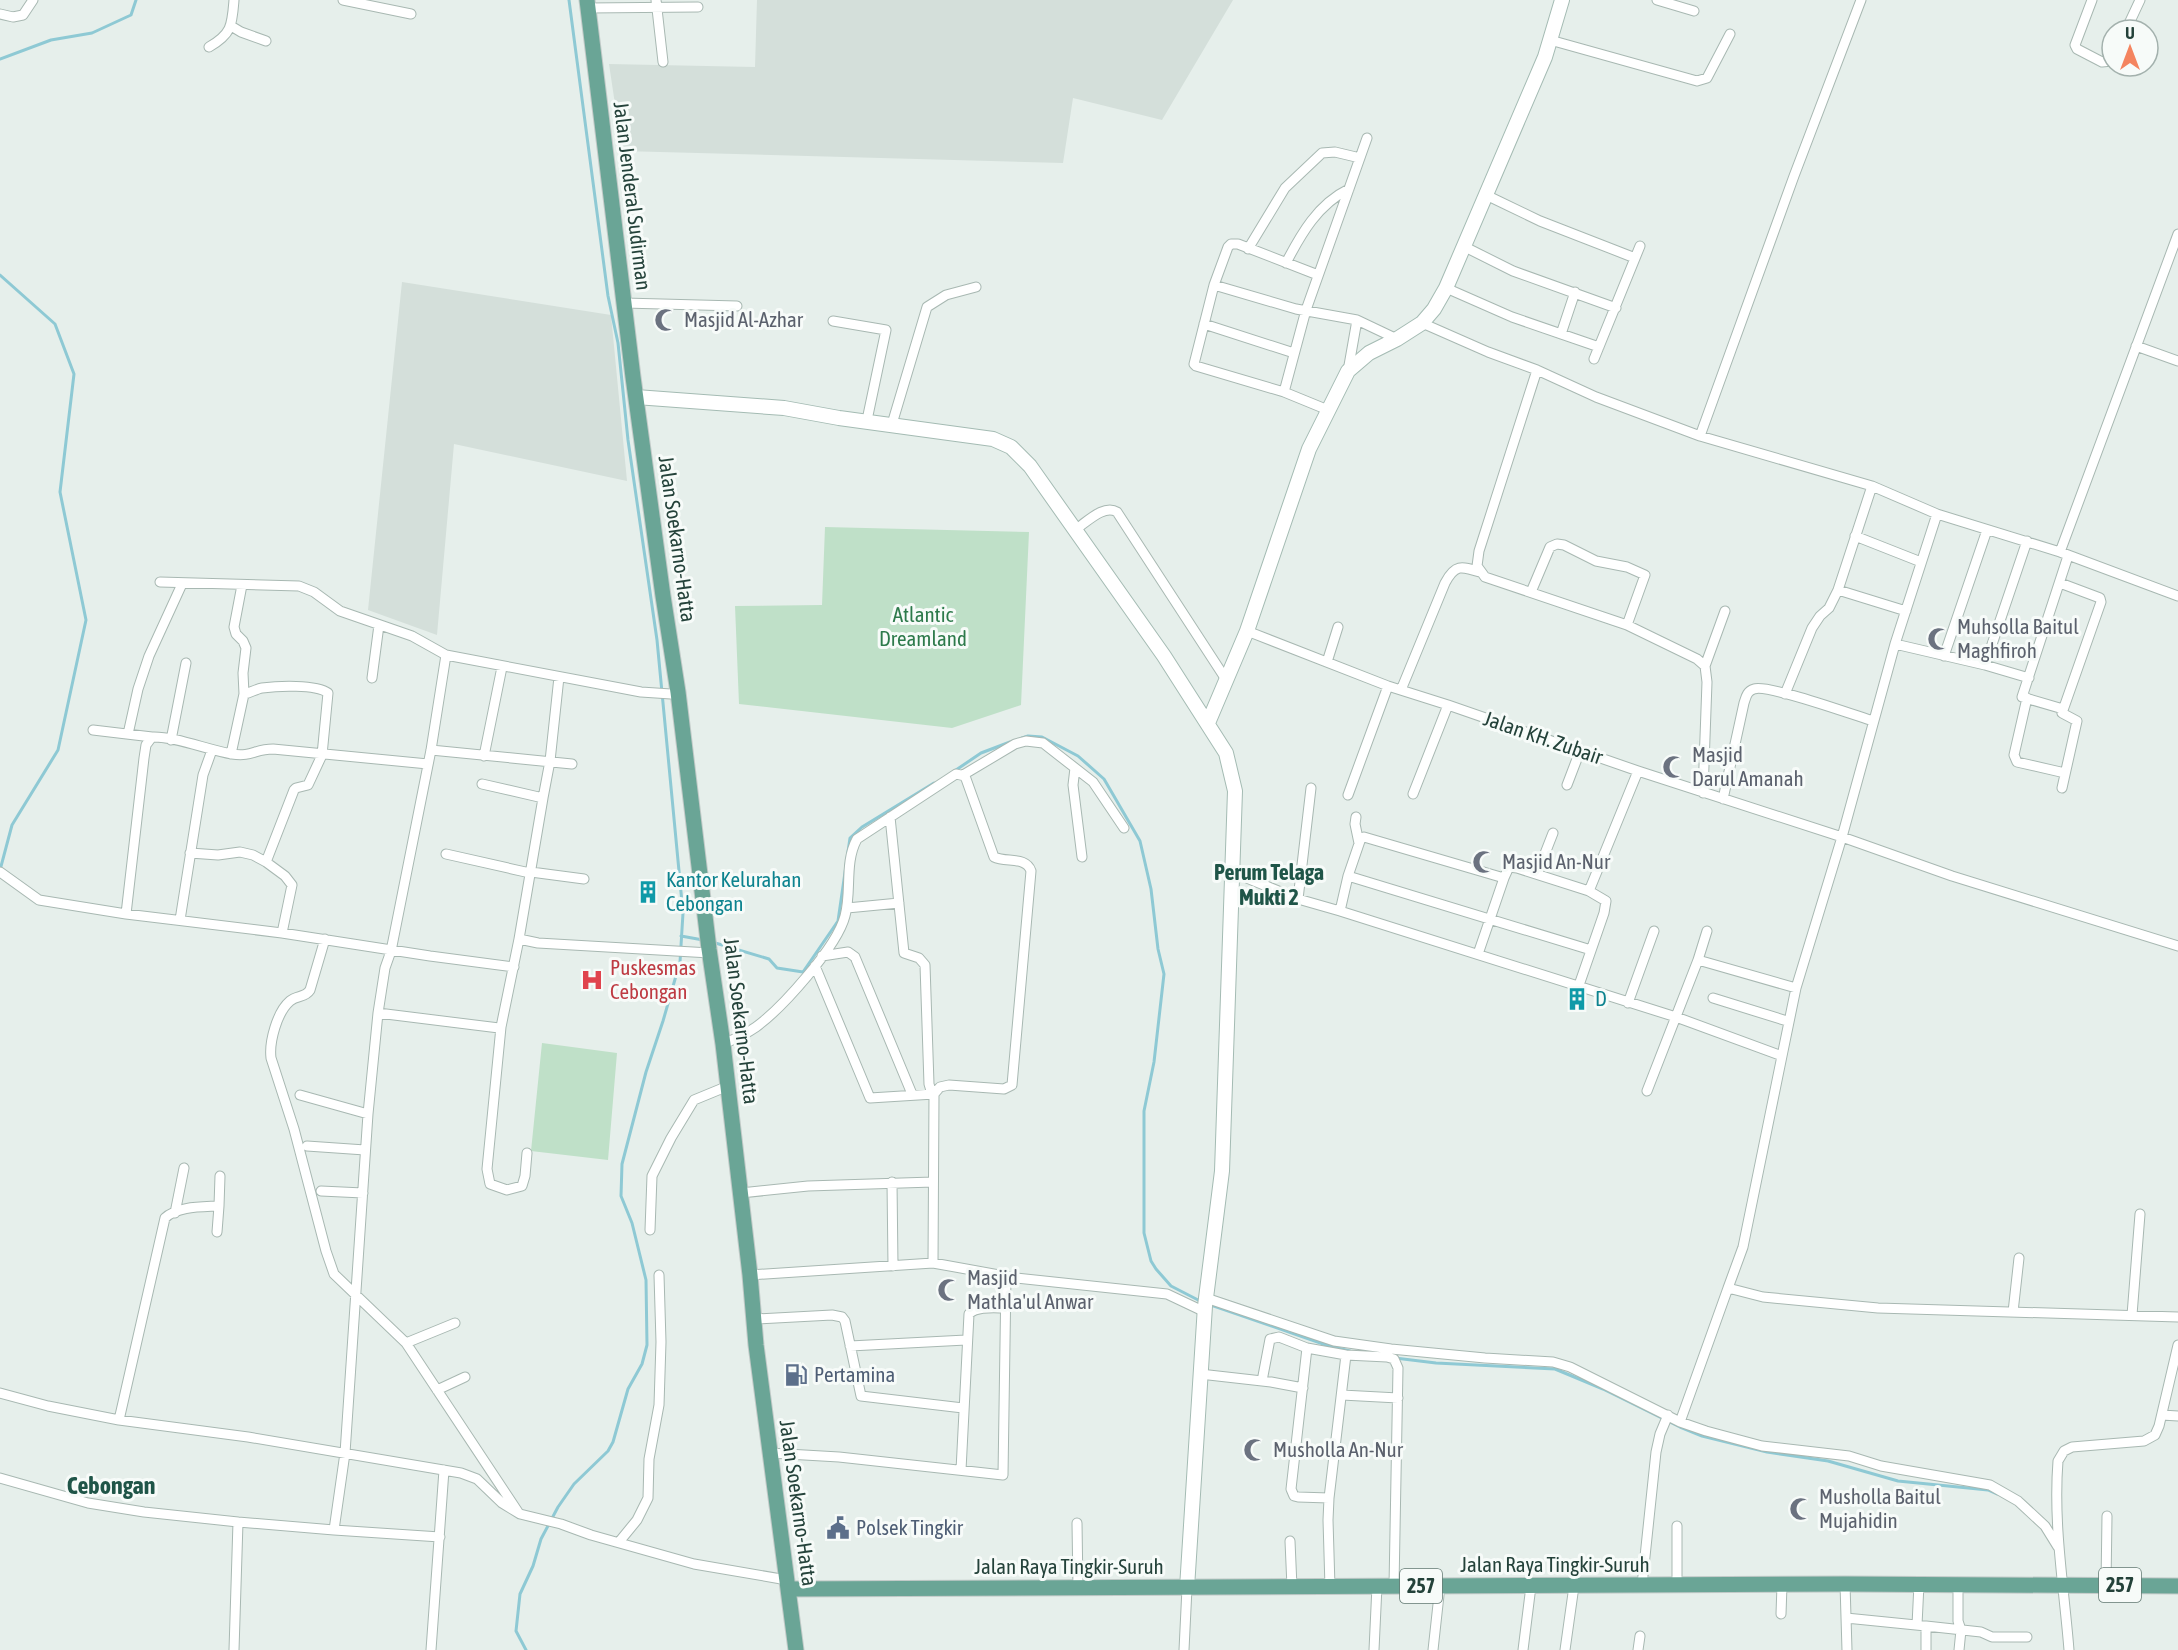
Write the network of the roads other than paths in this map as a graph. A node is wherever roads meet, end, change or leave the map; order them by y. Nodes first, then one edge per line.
1 (33, 0) edge
2 (234, 0) edge
3 (343, 0) edge
4 (1562, 0) edge
5 (1658, 0) edge
6 (1862, 0) edge
7 (2092, 0) edge
8 (2140, 0) edge
9 (371, 2) edge
10 (588, 4) edge
11 (656, 4) edge
12 (698, 7) dead end
13 (1694, 12) dead end
14 (0, 14) edge
15 (411, 14) dead end
16 (2132, 18) edge
17 (231, 26) junction
18 (1730, 34) dead end
19 (1550, 40) junction
20 (266, 41) dead end
21 (209, 47) dead end
22 (2100, 61) edge
23 (663, 62) dead end
24 (1367, 138) dead end
25 (1360, 158) junction
26 (1349, 189) junction
27 (1486, 195) junction
28 (2178, 234) edge
29 (1463, 246) junction
30 (1640, 246) dead end
31 (1248, 249) junction
32 (1635, 258) junction
33 (1286, 263) junction
34 (1318, 275) junction
35 (1214, 285) junction
36 (976, 286) dead end
37 (1446, 288) junction
38 (1575, 292) junction
39 (624, 303) junction
40 (737, 306) dead end
41 (1616, 308) junction
42 (1306, 310) junction
43 (1357, 320) junction
44 (833, 321) dead end
45 (1422, 323) junction
46 (1204, 324) junction
47 (1561, 334) junction
48 (1396, 339) junction
49 (2136, 346) junction
50 (1599, 347) junction
51 (1294, 353) junction
52 (1594, 359) dead end
53 (2178, 361) edge
54 (1537, 370) junction
55 (1348, 371) junction
56 (1284, 392) junction
57 (636, 398) junction
58 (1328, 410) junction
59 (867, 420) junction
60 (892, 424) junction
61 (1700, 436) junction
62 (1872, 486) junction
63 (1937, 514) junction
64 (1076, 529) junction
65 (1986, 530) junction
66 (1855, 536) junction
67 (2027, 541) junction
68 (2064, 554) junction
69 (1921, 562) junction
70 (1480, 572) junction
71 (160, 582) dead end
72 (2060, 583) junction
73 (182, 584) junction
74 (242, 585) junction
75 (1838, 590) junction
76 (1531, 592) junction
77 (2178, 596) edge
78 (1725, 611) dead end
79 (1906, 611) junction
80 (379, 625) junction
81 (1627, 625) junction
82 (1338, 627) dead end
83 (1247, 632) junction
84 (1895, 644) junction
85 (446, 655) junction
86 (1944, 656) junction
87 (1327, 662) junction
88 (186, 663) dead end
89 (1705, 666) junction
90 (1985, 666) junction
91 (502, 667) junction
92 (559, 677) junction
93 (372, 678) dead end
94 (2029, 678) junction
95 (1227, 681) junction
96 (1388, 686) junction
97 (1401, 690) junction
98 (244, 693) junction
99 (675, 693) junction
100 (1785, 694) junction
101 (2027, 698) junction
102 (1448, 705) junction
103 (2063, 709) junction
104 (1872, 721) junction
105 (1208, 723) junction
106 (93, 730) dead end
107 (128, 734) junction
108 (152, 737) junction
109 (171, 740) junction
110 (212, 750) junction
111 (431, 750) junction
112 (1580, 752) junction
113 (231, 754) junction
114 (322, 754) junction
115 (484, 756) junction
116 (550, 761) junction
117 (428, 764) junction
118 (572, 764) dead end
119 (1075, 768) junction
120 (1638, 771) junction
121 (2065, 773) junction
122 (963, 775) junction
123 (482, 784) dead end
124 (1567, 786) dead end
125 (1311, 788) dead end
126 (2062, 788) dead end
127 (1703, 793) junction
128 (1413, 794) dead end
129 (1348, 795) dead end
130 (543, 798) junction
131 (1723, 799) junction
132 (890, 818) junction
133 (1356, 818) dead end
134 (1124, 828) dead end
135 (1552, 833) dead end
136 (1842, 837) junction
137 (1359, 843) junction
138 (190, 853) junction
139 (446, 854) dead end
140 (1082, 857) dead end
141 (266, 862) junction
142 (531, 872) junction
143 (1232, 872) junction
144 (2, 873) edge
145 (1537, 874) junction
146 (1348, 876) junction
147 (1504, 878) junction
148 (584, 879) dead end
149 (1589, 891) junction
150 (1298, 899) junction
151 (899, 903) junction
152 (847, 908) junction
153 (1340, 911) junction
154 (126, 914) junction
155 (1489, 918) junction
156 (180, 920) junction
157 (1654, 931) dead end
158 (1707, 931) dead end
159 (282, 933) junction
160 (325, 939) junction
161 (519, 939) junction
162 (2178, 946) edge
163 (1591, 950) junction
164 (391, 951) junction
165 (710, 951) junction
166 (1478, 954) junction
167 (822, 956) junction
168 (1698, 960) junction
169 (815, 966) junction
170 (514, 967) junction
171 (1578, 988) junction
172 (1796, 988) junction
173 (1713, 998) dead end
174 (1628, 1003) junction
175 (378, 1013) junction
176 (1676, 1017) junction
177 (1787, 1021) junction
178 (501, 1026) junction
179 (723, 1044) junction
180 (1782, 1056) junction
181 (728, 1086) junction
182 (1647, 1091) dead end
183 (912, 1094) junction
184 (933, 1094) junction
185 (300, 1095) dead end
186 (368, 1114) junction
187 (307, 1146) dead end
188 (365, 1150) junction
189 (526, 1153) dead end
190 (184, 1168) dead end
191 (220, 1176) dead end
192 (892, 1182) junction
193 (933, 1182) junction
194 (321, 1191) dead end
195 (363, 1193) junction
196 (741, 1193) junction
197 (219, 1206) junction
198 (174, 1213) junction
199 (2140, 1214) dead end
200 (650, 1230) dead end
201 (217, 1233) dead end
202 (2019, 1258) dead end
203 (933, 1263) junction
204 (893, 1266) junction
205 (659, 1275) dead end
206 (750, 1275) junction
207 (1006, 1277) junction
208 (1728, 1288) junction
209 (356, 1293) junction
210 (1205, 1304) junction
211 (1006, 1308) junction
212 (2013, 1312) junction
213 (2132, 1315) junction
214 (2178, 1317) edge
215 (754, 1319) junction
216 (455, 1323) dead end
217 (966, 1340) junction
218 (406, 1343) junction
219 (2178, 1345) edge
220 (850, 1346) junction
221 (1332, 1346) junction
222 (1307, 1348) junction
223 (1346, 1355) junction
224 (1200, 1374) junction
225 (465, 1377) dead end
226 (1262, 1381) junction
227 (1303, 1388) junction
228 (437, 1390) junction
229 (0, 1393) edge
230 (1342, 1395) junction
231 (1398, 1398) junction
232 (963, 1408) junction
233 (2162, 1415) junction
234 (2178, 1416) edge
235 (1666, 1419) junction
236 (119, 1420) junction
237 (1680, 1422) junction
238 (345, 1453) junction
239 (770, 1453) junction
240 (444, 1470) junction
241 (961, 1470) junction
242 (0, 1478) edge
243 (1329, 1498) junction
244 (520, 1514) junction
245 (2107, 1516) dead end
246 (238, 1522) junction
247 (1077, 1523) dead end
248 (1677, 1527) dead end
249 (334, 1530) junction
250 (440, 1537) junction
251 (1290, 1541) dead end
252 (619, 1542) junction
253 (2058, 1547) junction
254 (1845, 1584) junction
255 (1919, 1584) junction
256 (788, 1585) junction
257 (1642, 1585) junction
258 (1677, 1585) junction
259 (1782, 1585) junction
260 (1958, 1585) junction
261 (2060, 1585) junction
262 (2106, 1585) junction
263 (1440, 1586) junction
264 (1531, 1586) junction
265 (1574, 1586) junction
266 (2178, 1586) edge
267 (1187, 1587) junction
268 (1292, 1587) junction
269 (1330, 1587) junction
270 (1377, 1587) junction
271 (1394, 1587) junction
272 (1078, 1588) junction
273 (1781, 1614) dead end
274 (1846, 1618) junction
275 (1922, 1626) junction
276 (1961, 1630) junction
277 (1640, 1636) dead end
278 (2027, 1637) dead end
279 (234, 1650) edge
280 (431, 1650) edge
281 (796, 1650) edge
282 (1184, 1650) edge
283 (1374, 1650) edge
284 (1432, 1650) edge
285 (1523, 1650) edge
286 (1565, 1650) edge
287 (1638, 1650) edge
288 (1847, 1650) edge
289 (1926, 1650) edge
290 (1959, 1650) edge
291 (2069, 1650) edge

1 - 14 street
2 - 17 street
3 - 9 street
4 - 19 street
5 - 13 street
6 - 61 street
7 - 22 street
8 - 16 street
9 - 15 street
10 - 11 street
10 - 39 main road, Jalan Jenderal Sudirman
11 - 12 street
11 - 23 street
17 - 20 street
17 - 21 street
18 - 19 street
19 - 27 street
24 - 25 street
25 - 26 street
25 - 31 street
26 - 33 street
26 - 34 street
27 - 29 street
27 - 32 street
28 - 49 street
29 - 37 street
29 - 38 street
30 - 32 street
31 - 33 street
31 - 35 street
32 - 41 street
33 - 34 street
34 - 42 street
35 - 42 street
35 - 46 street
36 - 60 street
37 - 45 street
37 - 47 street
38 - 41 street
38 - 47 street
39 - 40 street
39 - 57 main road, Jalan Jenderal Sudirman
41 - 50 street
42 - 43 street
42 - 51 street
43 - 48 street
43 - 55 street
44 - 59 street
45 - 48 street
45 - 54 street
46 - 51 street
46 - 56 street
47 - 50 street
48 - 55 street
49 - 53 street
49 - 68 street
50 - 52 street
51 - 56 street
54 - 61 street
54 - 70 street
55 - 58 street
56 - 58 street
57 - 59 street
57 - 99 main road, Jalan Soekarno-Hatta
58 - 83 street
59 - 60 street
60 - 64 street
61 - 62 street
62 - 63 street
62 - 66 street
63 - 65 street
63 - 69 street
64 - 95 street
64 - 105 street
65 - 67 street
65 - 86 street
66 - 69 street
66 - 75 street
67 - 68 street
67 - 90 street
68 - 72 street
68 - 77 street
69 - 79 street
70 - 76 street
70 - 97 street
71 - 73 street
72 - 94 street
72 - 103 street
73 - 74 street
73 - 107 street
74 - 80 street
74 - 98 street
75 - 79 street
75 - 100 street
76 - 81 street
76 - 81 street
78 - 89 street
79 - 84 street
80 - 85 street
80 - 93 street
81 - 89 street
82 - 87 street
83 - 87 street, Jalan KH. Zubair
83 - 95 street
84 - 86 street
84 - 104 street
85 - 91 street
85 - 111 street
86 - 90 street
87 - 96 street, Jalan KH. Zubair
88 - 109 street
89 - 127 street
90 - 94 street
91 - 92 street
91 - 115 street
92 - 99 street
92 - 116 street
94 - 101 street
95 - 105 street
96 - 97 street, Jalan KH. Zubair
96 - 129 street
97 - 102 street, Jalan KH. Zubair
98 - 113 street
98 - 114 street
99 - 165 main road, Jalan Soekarno-Hatta
100 - 104 street
100 - 131 street
101 - 103 street
101 - 121 street
102 - 112 street, Jalan KH. Zubair
102 - 128 street
103 - 121 street
104 - 136 street
105 - 143 street
106 - 107 street
107 - 108 street
108 - 109 street
108 - 154 street
109 - 110 street
110 - 113 street
110 - 138 street
111 - 115 street
111 - 117 street
112 - 120 street, Jalan KH. Zubair
112 - 124 street
113 - 114 street
114 - 117 street
114 - 141 street
115 - 116 street
116 - 118 street
116 - 130 street
117 - 164 street
119 - 122 street
119 - 134 street
119 - 140 street
120 - 127 street, Jalan KH. Zubair
120 - 149 street
121 - 126 street
122 - 132 street
122 - 184 street
123 - 130 street
125 - 150 street
127 - 131 street, Jalan KH. Zubair
130 - 142 street
131 - 136 street, Jalan KH. Zubair
132 - 151 street
132 - 152 street
133 - 137 street
135 - 145 street
136 - 162 street, Jalan KH. Zubair
136 - 172 street
137 - 146 street
137 - 147 street
138 - 141 street
138 - 156 street
139 - 142 street
141 - 159 street
142 - 148 street
142 - 161 street
143 - 150 street
143 - 210 street
144 - 154 street
145 - 147 street
145 - 149 street
146 - 153 street
146 - 155 street
147 - 155 street
149 - 163 street
150 - 153 street
151 - 152 street
151 - 184 street
152 - 167 street
153 - 166 street
154 - 156 street
155 - 163 street
155 - 166 street
156 - 159 street
157 - 174 street
158 - 168 street
159 - 160 street
160 - 164 street
160 - 209 street
161 - 165 street
161 - 170 street
163 - 171 street
164 - 170 street
164 - 175 street
165 - 179 main road, Jalan Soekarno-Hatta
166 - 171 street
167 - 169 street
167 - 183 street
168 - 172 street
168 - 176 street
169 - 179 street
169 - 183 street
170 - 178 street
171 - 174 street
172 - 177 street
173 - 177 street
174 - 176 street
175 - 178 street
175 - 186 street
176 - 180 street
176 - 182 street
177 - 180 street
178 - 189 street
179 - 181 main road, Jalan Soekarno-Hatta
180 - 208 street
181 - 196 main road, Jalan Soekarno-Hatta
181 - 200 street
183 - 184 street
184 - 193 street
185 - 186 street
186 - 188 street
187 - 188 street
188 - 195 street
190 - 198 street
191 - 197 street
192 - 193 street
192 - 196 street
192 - 204 street
193 - 203 street
194 - 195 street
195 - 209 street
196 - 206 main road, Jalan Soekarno-Hatta
197 - 198 street
197 - 201 street
198 - 236 street
199 - 213 street
202 - 212 street
203 - 204 street
203 - 207 street
204 - 206 street
205 - 252 street
206 - 215 main road, Jalan Soekarno-Hatta
207 - 210 street
207 - 211 street
208 - 212 street
208 - 237 street
209 - 218 street
209 - 238 street
210 - 221 street
210 - 224 street
211 - 217 street
211 - 241 street
212 - 213 street
213 - 214 street
215 - 220 street
215 - 239 main road, Jalan Soekarno-Hatta
216 - 218 street
217 - 220 street
217 - 232 street
218 - 228 street
219 - 233 street
220 - 232 street
221 - 222 street
221 - 223 street
221 - 235 street
222 - 226 street
222 - 227 street
223 - 230 street
223 - 231 street
224 - 226 street
224 - 267 street
225 - 228 street
226 - 227 street
227 - 243 street
228 - 244 street
229 - 236 street
230 - 231 street
230 - 243 street
231 - 271 street
232 - 241 street
233 - 234 street
233 - 253 street
235 - 237 street
235 - 257 street
236 - 238 street
237 - 253 street
238 - 240 street
238 - 249 street
239 - 241 street
239 - 256 main road, Jalan Soekarno-Hatta
240 - 244 street
240 - 250 street
242 - 246 street
243 - 269 street
244 - 252 street
245 - 262 street
246 - 249 street
246 - 279 street
247 - 272 street
248 - 258 street
249 - 250 street
250 - 280 street
251 - 268 street
252 - 256 street
253 - 261 street
254 - 255 main road, Jalan Raya Tingkir-Suruh / 257
254 - 259 main road, Jalan Raya Tingkir-Suruh / 257
254 - 274 street
255 - 260 main road, Jalan Raya Tingkir-Suruh / 257
255 - 275 street
256 - 272 main road, Jalan Raya Tingkir-Suruh / 257
256 - 281 main road, Jalan Soekarno-Hatta
257 - 258 main road, Jalan Raya Tingkir-Suruh / 257
257 - 265 main road, Jalan Raya Tingkir-Suruh / 257
258 - 259 main road, Jalan Raya Tingkir-Suruh / 257
259 - 273 street
260 - 261 main road, Jalan Raya Tingkir-Suruh / 257
260 - 276 street
261 - 262 main road, Jalan Raya Tingkir-Suruh / 257
261 - 291 street
262 - 266 main road, Jalan Raya Tingkir-Suruh / 257
263 - 264 main road, Jalan Raya Tingkir-Suruh / 257
263 - 271 main road, Jalan Raya Tingkir-Suruh / 257
263 - 284 street
264 - 265 main road, Jalan Raya Tingkir-Suruh / 257
264 - 285 street
265 - 286 street
267 - 268 main road, Jalan Raya Tingkir-Suruh / 257
267 - 272 main road, Jalan Raya Tingkir-Suruh / 257
267 - 282 street
268 - 269 main road, Jalan Raya Tingkir-Suruh / 257
269 - 270 main road, Jalan Raya Tingkir-Suruh / 257
270 - 271 main road, Jalan Raya Tingkir-Suruh / 257
270 - 283 street
274 - 275 street
274 - 288 street
275 - 276 street
275 - 289 street
276 - 278 street
276 - 290 street
277 - 287 street

